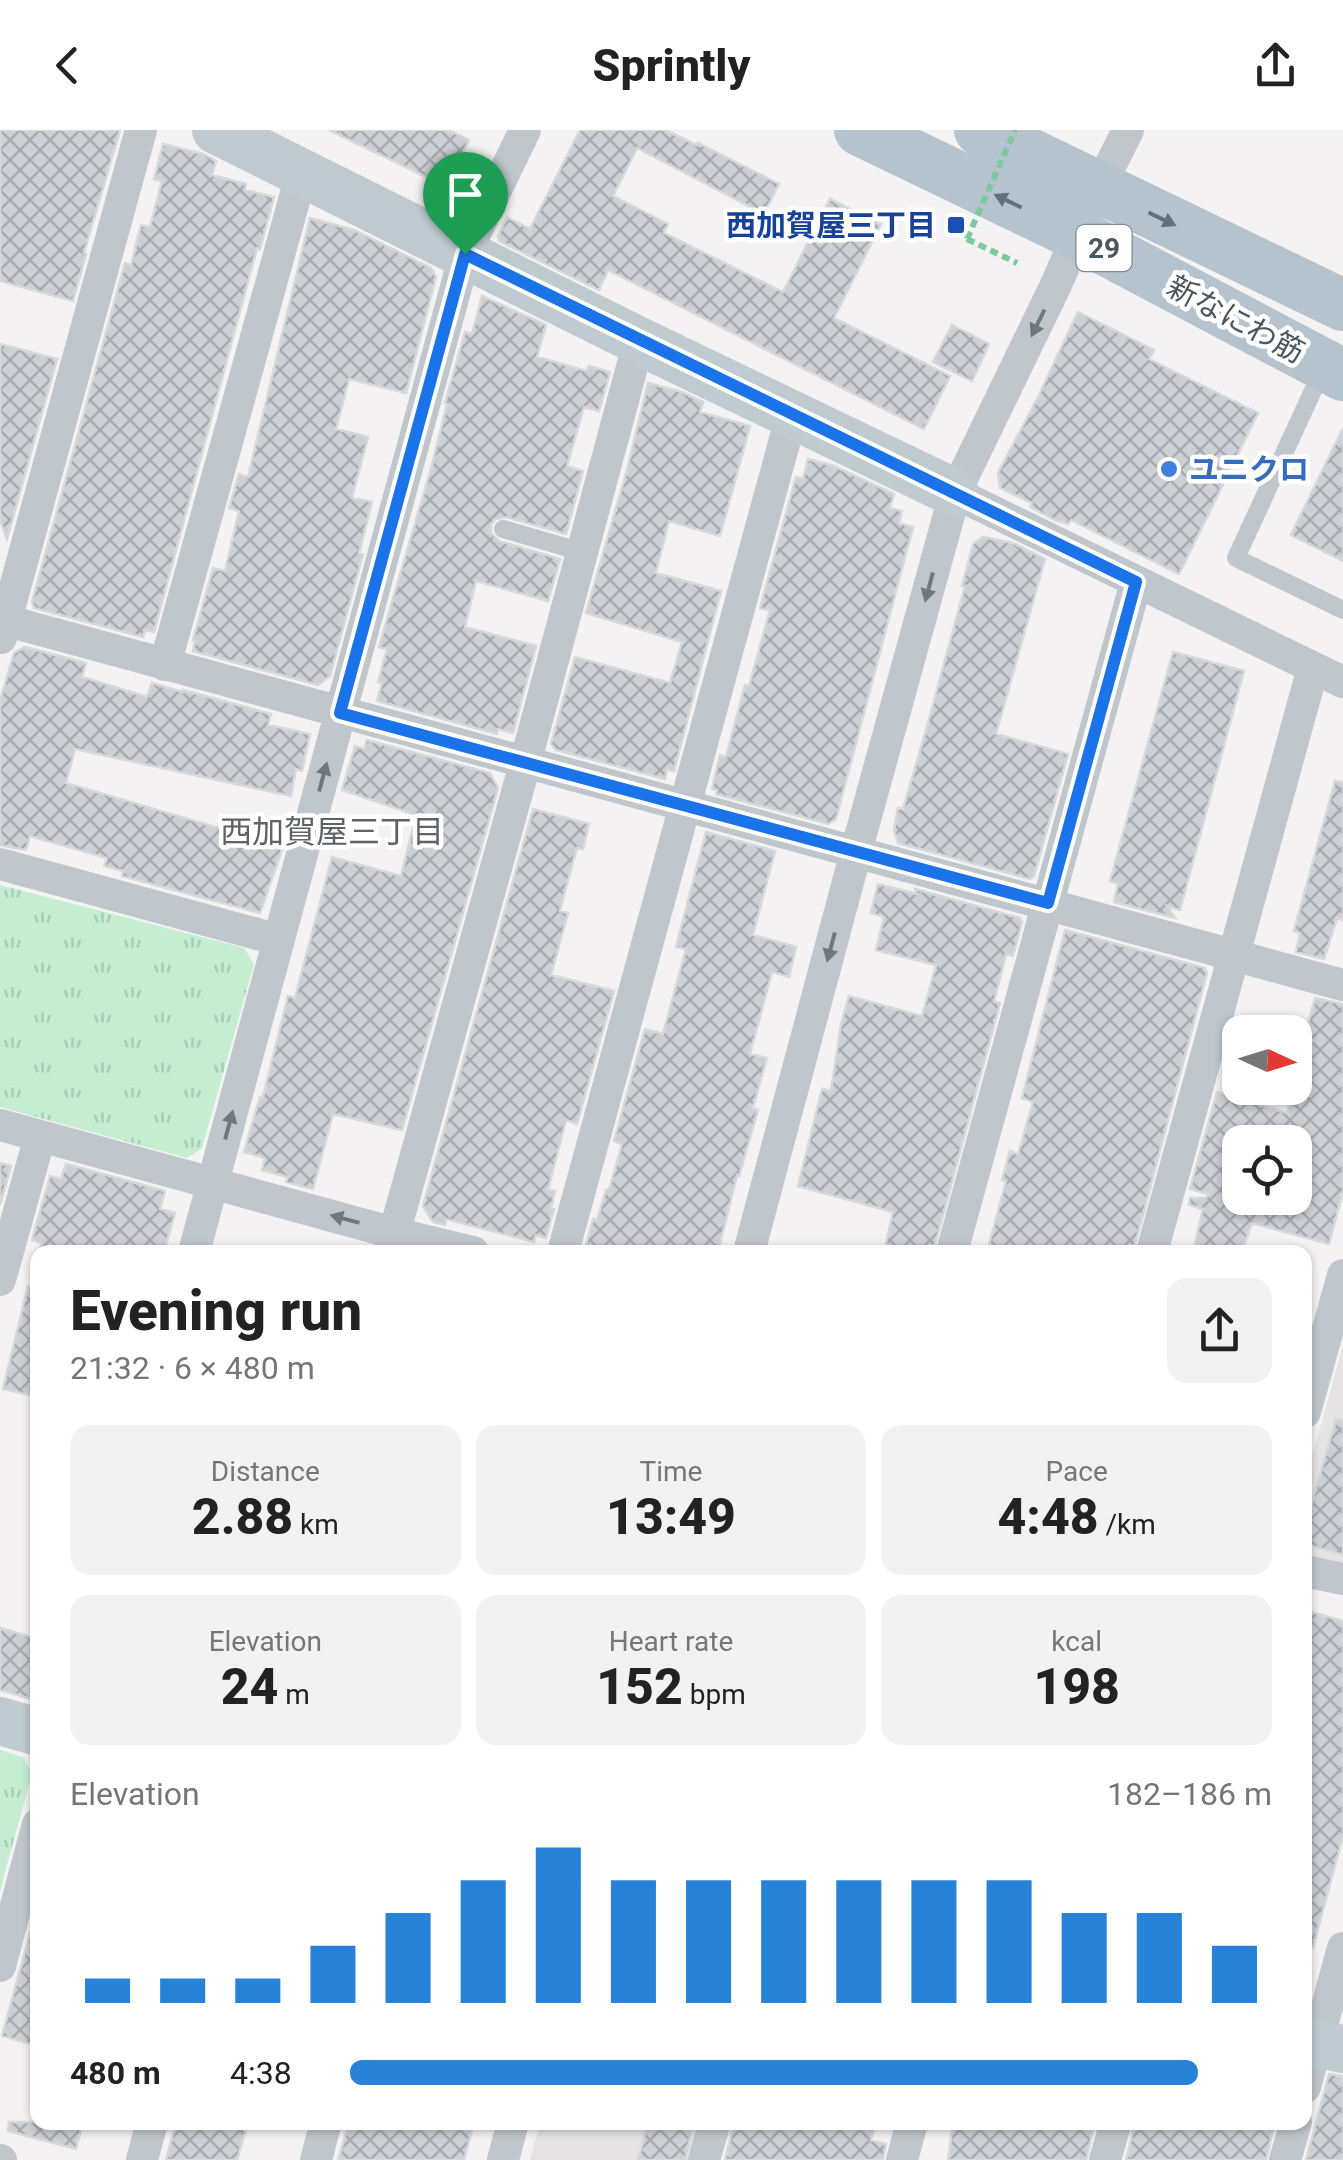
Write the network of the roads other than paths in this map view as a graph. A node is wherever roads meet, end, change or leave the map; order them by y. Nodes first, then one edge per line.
1 (141, 130) edge
2 (216, 130) edge
3 (526, 130) edge
4 (860, 130) edge
5 (980, 130) edge
6 (1128, 130) edge
7 (302, 172) junction
8 (1088, 211) junction
9 (465, 254) junction
10 (1343, 306) edge
11 (639, 341) junction
12 (1334, 370) edge
13 (792, 414) junction
14 (955, 492) junction
15 (503, 529) dead end
16 (582, 552) junction
17 (1136, 582) junction
18 (1343, 610) edge
19 (2, 628) edge
20 (165, 665) junction
21 (1328, 674) edge
22 (340, 713) junction
23 (525, 764) junction
24 (684, 806) junction
25 (856, 852) junction
26 (0, 864) edge
27 (1048, 903) junction
28 (279, 940) junction
29 (1234, 955) junction
30 (1343, 986) edge
31 (0, 1125) edge
32 (40, 1136) junction
33 (213, 1183) junction
34 (392, 1243) edge
35 (196, 1245) edge
36 (565, 1245) edge
37 (751, 1245) edge
38 (954, 1245) edge
39 (1154, 1245) edge
40 (1343, 1275) edge
41 (0, 1280) edge
42 (1312, 1387) edge
43 (1312, 1572) edge
44 (1343, 1579) edge
45 (0, 1721) edge
46 (30, 1730) edge
47 (30, 1854) edge
48 (1343, 1948) edge
49 (0, 1966) edge
50 (1317, 2055) edge
51 (150, 2130) edge
52 (324, 2130) edge
53 (511, 2130) edge
54 (712, 2130) edge
55 (910, 2130) edge
56 (1114, 2130) edge
57 (1294, 2130) edge
58 (142, 2160) edge
59 (316, 2160) edge
60 (503, 2160) edge
61 (704, 2160) edge
62 (902, 2160) edge
63 (1105, 2160) edge
64 (1286, 2160) edge

1 - 19 street
2 - 7 street
3 - 9 street
8 -> 4 main road, 新なにわ筋 / 29
5 - 8 main road, 新なにわ筋 / 29
6 - 8 street
7 - 9 street
7 - 20 street
8 -> 10 main road, 新なにわ筋 / 29
8 - 12 main road, 新なにわ筋 / 29
8 -> 14 street
9 - 11 street
9 - 22 street
11 - 13 street
11 - 16 street
12 - 18 lane
13 - 14 street
13 - 24 street
14 - 17 street
14 -> 25 street
15 - 16 lane
16 - 23 street
17 - 21 street
17 - 27 street
19 - 20 street
20 - 22 street
21 - 29 street
22 - 23 street
28 -> 22 street
23 - 24 street
23 - 34 street
24 - 25 street
24 - 36 street
25 - 27 street
25 -> 37 street
26 - 28 street
27 - 29 street
27 - 38 street
33 -> 28 street
29 - 30 street
29 - 39 street
31 - 32 street
32 - 33 street
32 - 41 street
34 -> 33 street
33 - 35 street
40 - 42 street
43 - 44 street
45 - 46 street
47 - 49 street
48 - 50 street
51 - 58 street
52 - 59 street
53 - 60 street
54 - 61 street
55 - 62 street
56 - 63 street
57 - 64 street

